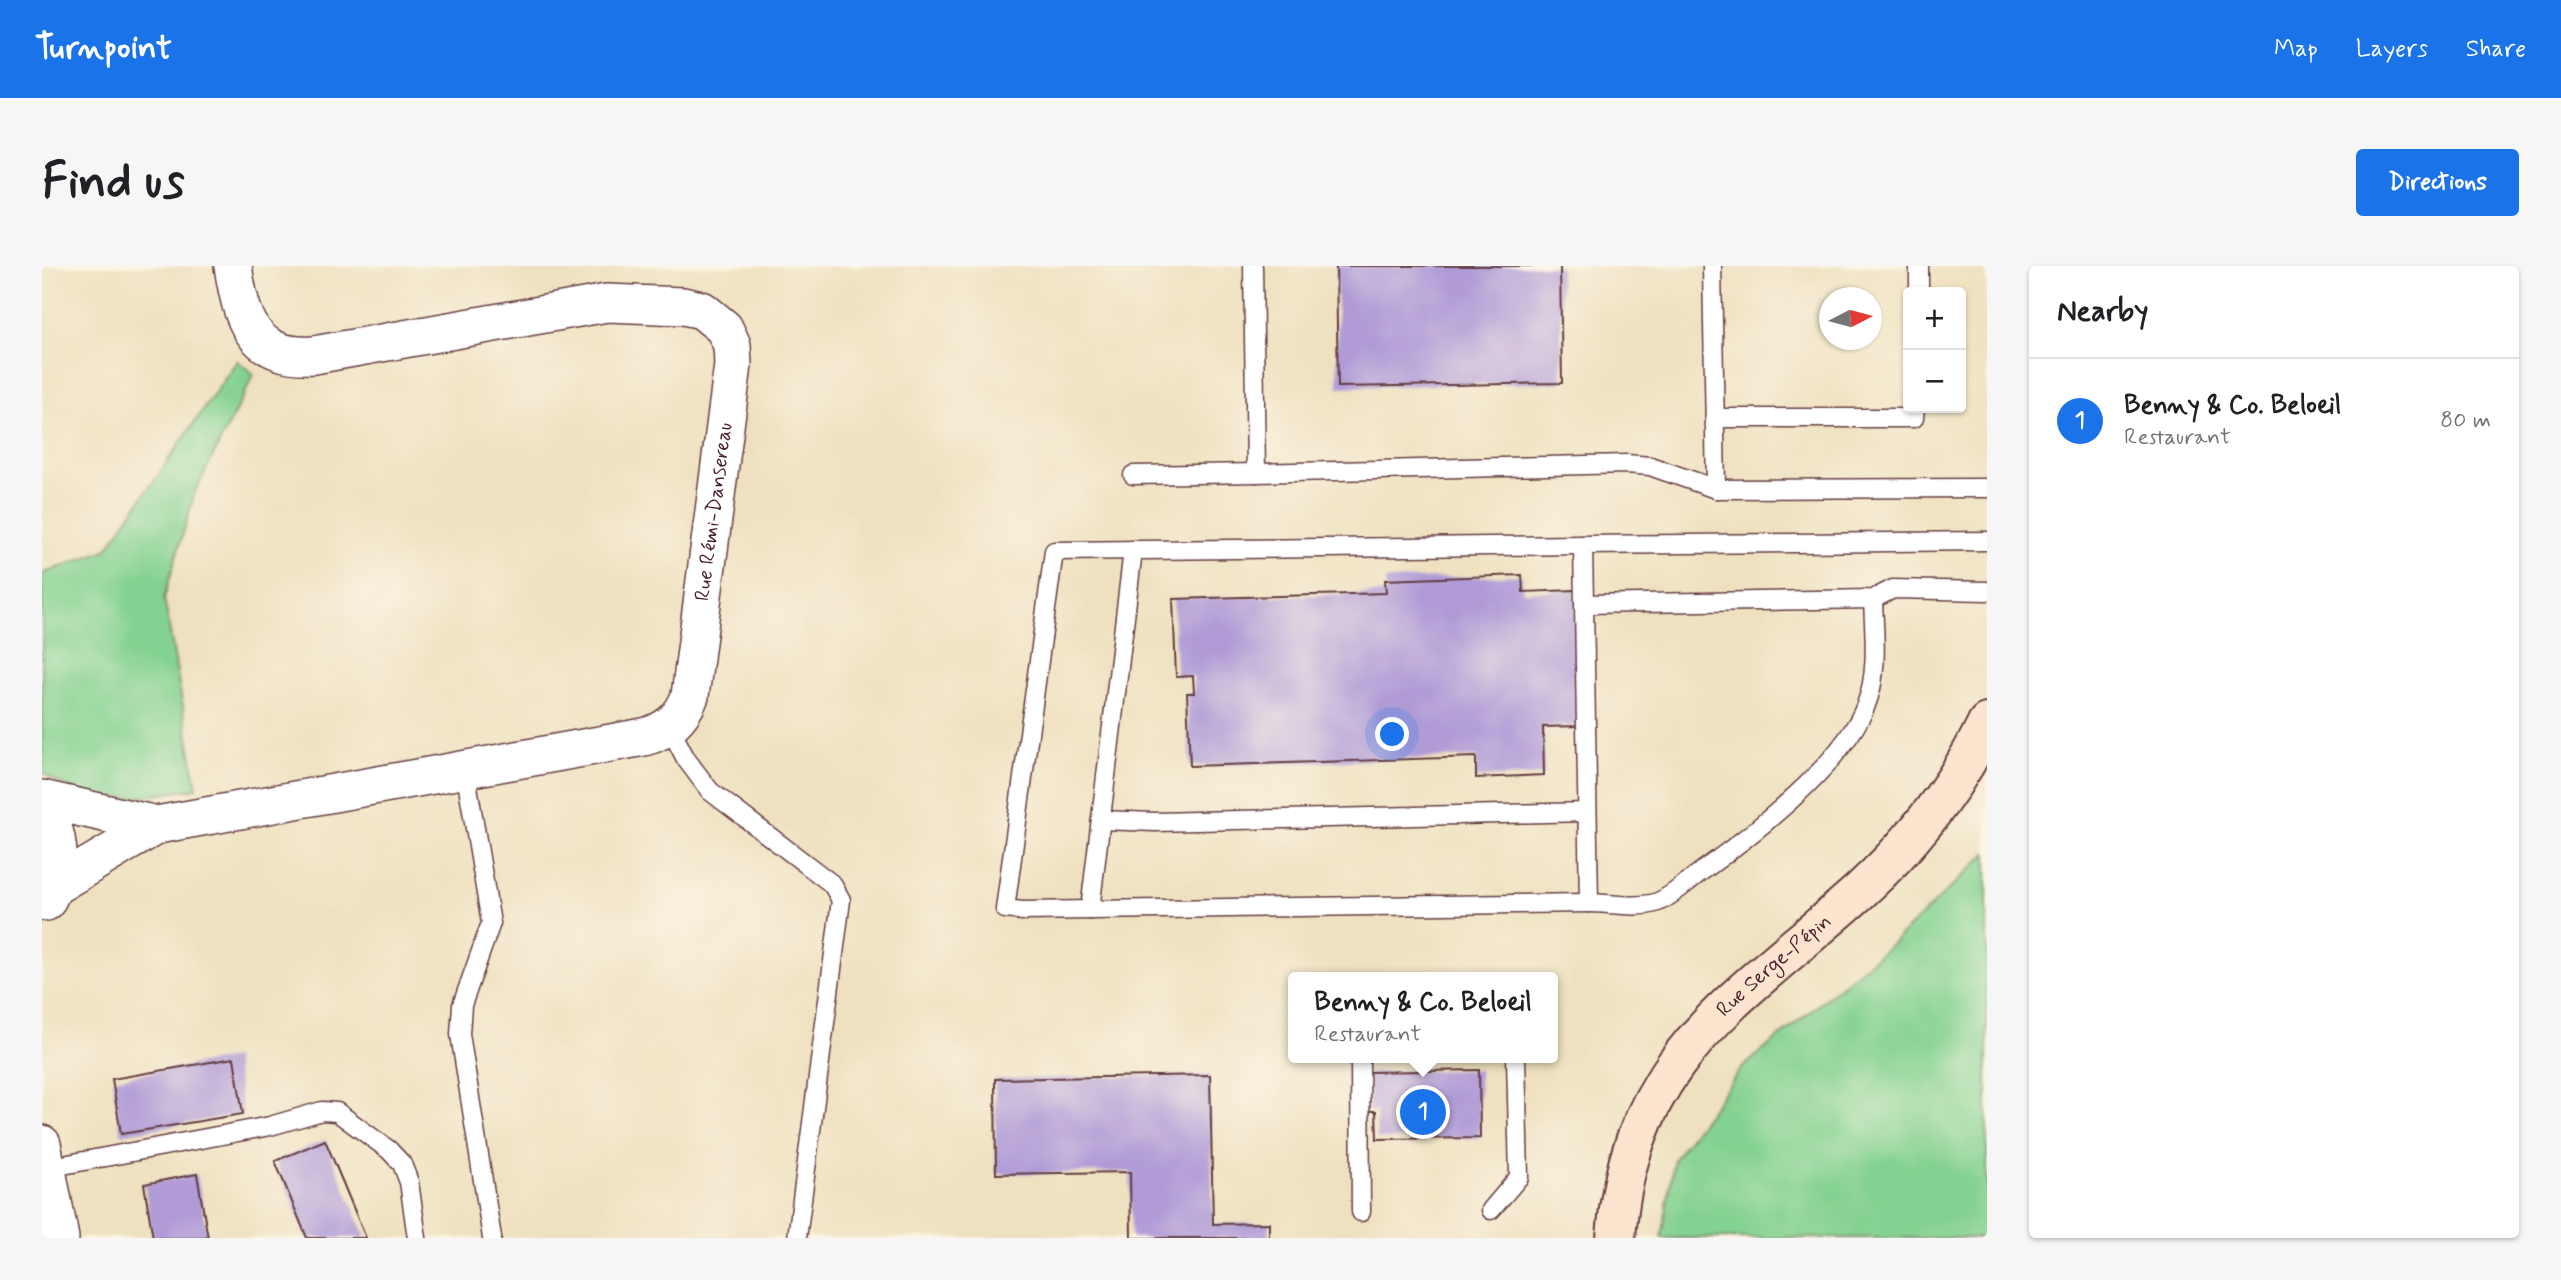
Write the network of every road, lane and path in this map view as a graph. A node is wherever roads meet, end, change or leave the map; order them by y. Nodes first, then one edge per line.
1 (233, 266) edge
2 (1253, 266) edge
3 (1712, 266) edge
4 (1919, 266) edge
5 (1919, 287) edge
6 (1914, 413) edge
7 (1715, 418) junction
8 (1256, 473) junction
9 (1133, 475) dead end
10 (1987, 488) edge
11 (1716, 489) junction
12 (1987, 541) edge
13 (1583, 545) junction
14 (1133, 550) junction
15 (1987, 591) edge
16 (1873, 599) junction
17 (1584, 604) junction
18 (1987, 723) edge
19 (669, 726) junction
20 (465, 769) junction
21 (42, 799) edge
22 (42, 805) edge
23 (1587, 812) junction
24 (1101, 820) junction
25 (157, 825) junction
26 (48, 898) edge
27 (1589, 903) junction
28 (1090, 910) junction
29 (1360, 1063) edge
30 (1516, 1063) edge
31 (44, 1156) edge
32 (1492, 1210) dead end
33 (1361, 1212) dead end
34 (60, 1238) edge
35 (417, 1238) edge
36 (492, 1238) edge
37 (797, 1238) edge
38 (1616, 1238) edge

1 - 19 street, Rue Rémi-Dansereau
2 - 8 lane
3 - 7 lane
4 - 5 lane
6 - 7 lane
7 - 11 lane
8 - 9 lane
8 - 11 lane
10 - 11 lane
12 - 13 lane
13 - 14 lane
13 - 17 lane
14 - 24 lane
14 - 28 lane
15 - 16 lane
16 - 17 lane
16 - 27 lane
17 - 23 lane
18 - 38 street, Rue Serge-Pépin
19 - 20 street
19 - 37 lane
20 - 25 street
20 - 36 lane
21 - 25 street
22 - 26 street
23 - 24 lane
23 - 27 lane
24 - 28 lane
25 - 26 street
27 - 28 lane
29 - 33 lane
30 - 32 lane
31 - 34 street
31 - 35 lane

